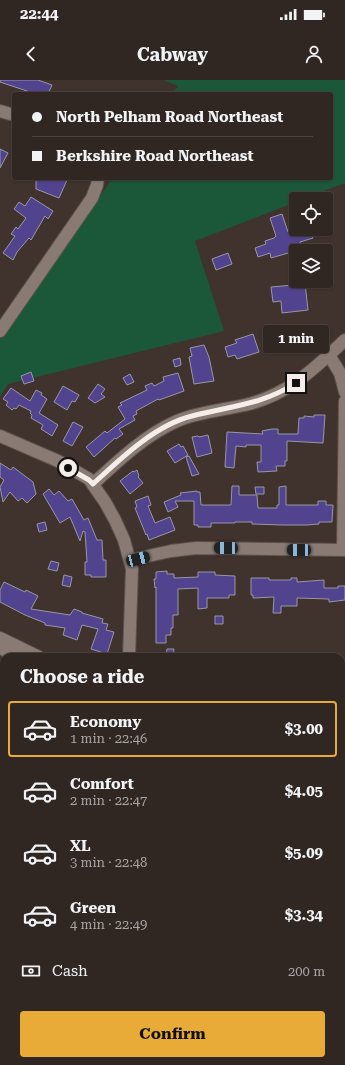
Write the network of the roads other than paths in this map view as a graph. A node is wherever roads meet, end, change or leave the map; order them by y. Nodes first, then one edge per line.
1 (0, 111) edge
2 (12, 114) edge
3 (98, 180) edge
4 (0, 332) edge
5 (345, 340) edge
6 (329, 355) junction
7 (345, 392) edge
8 (345, 401) edge
9 (0, 436) edge
10 (93, 484) junction
11 (344, 550) edge
12 (130, 560) junction
13 (0, 638) edge
14 (0, 647) edge
15 (8, 653) edge
16 (31, 653) edge
17 (129, 653) edge

1 - 2 street
3 - 4 street
5 - 6 street
6 - 7 street
6 - 10 street
8 - 11 street
9 - 10 street
10 - 12 street
11 - 12 street
12 - 17 street
13 - 16 street
14 - 15 street

